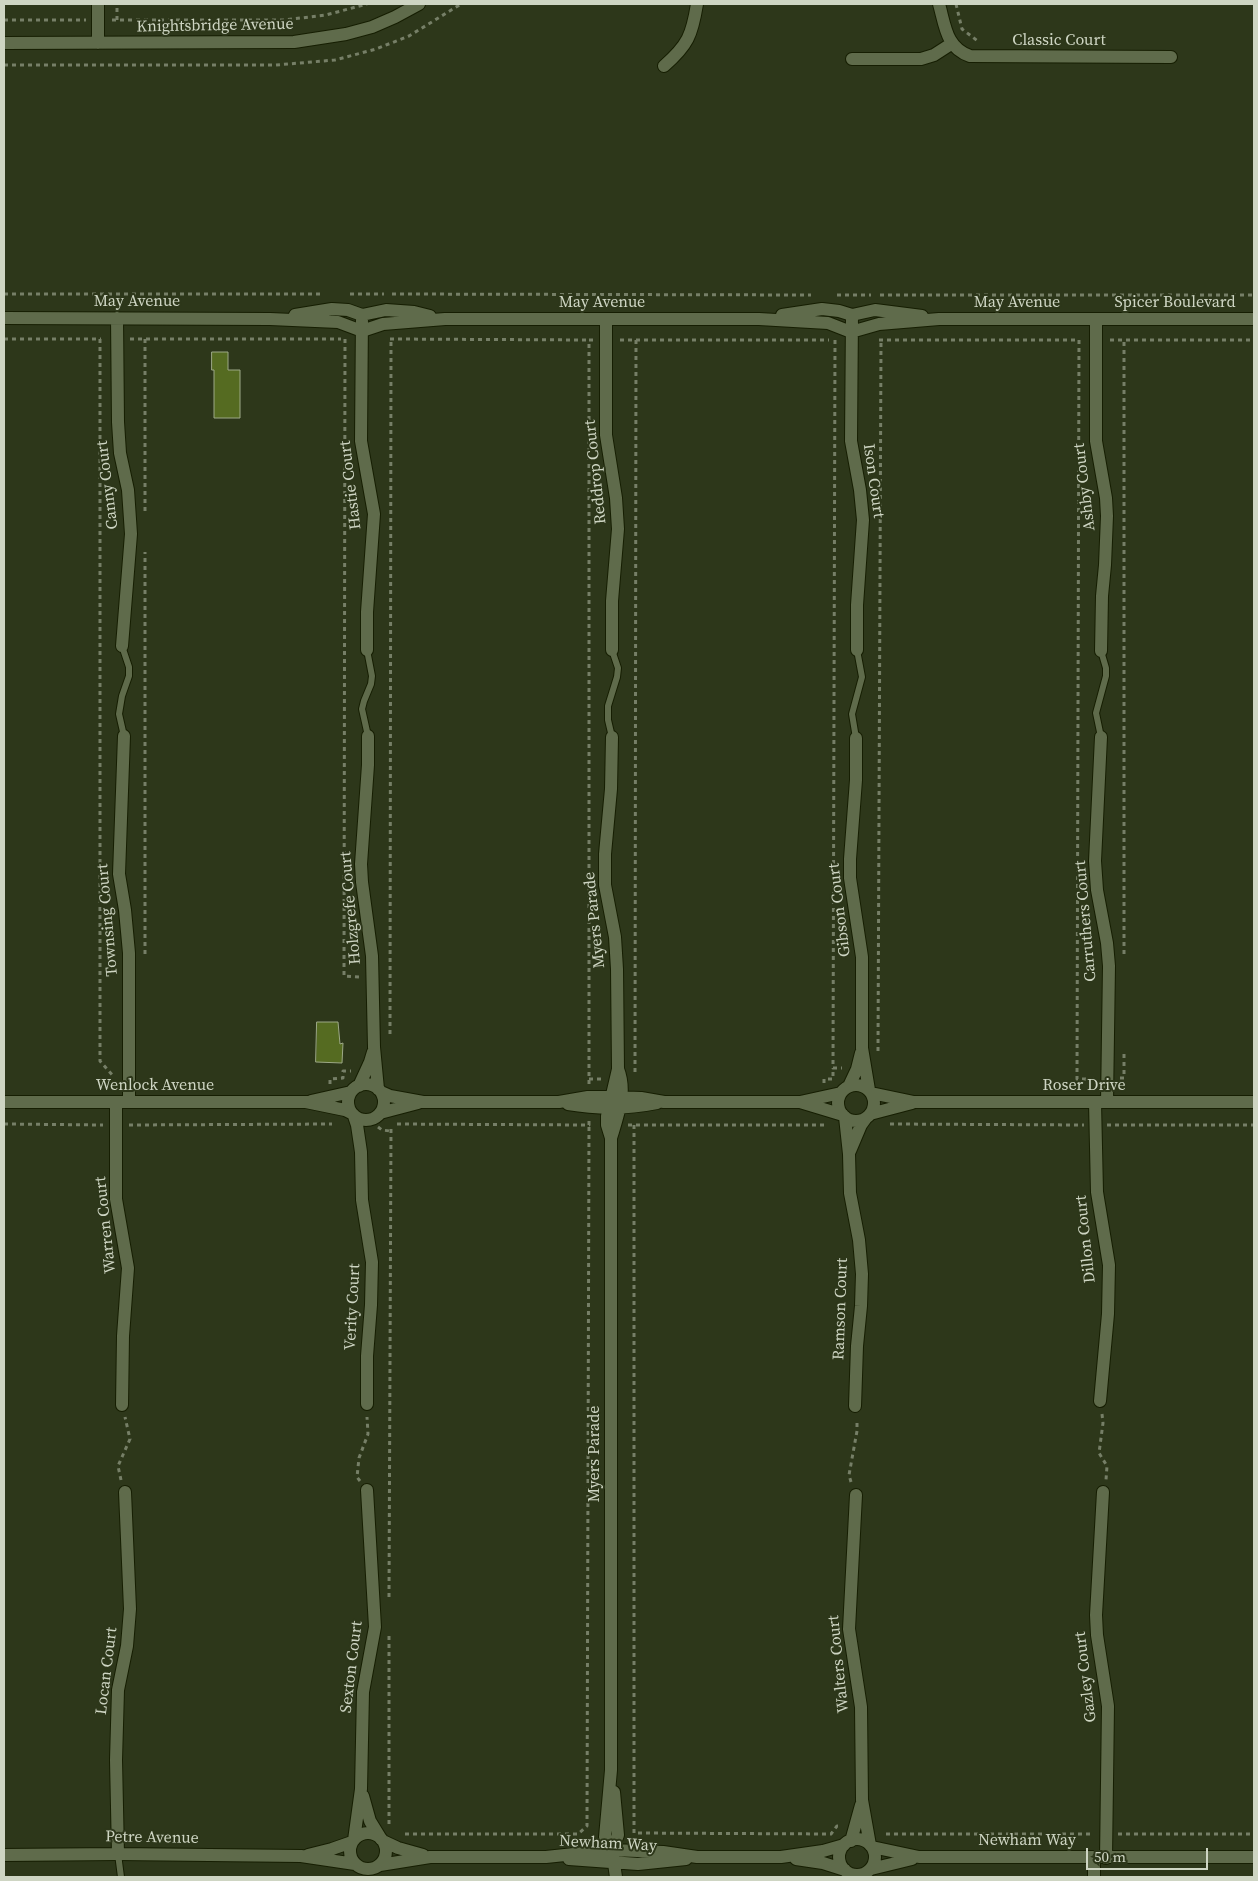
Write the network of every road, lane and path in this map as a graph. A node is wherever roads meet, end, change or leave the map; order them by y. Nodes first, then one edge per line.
1 (98, 4) edge
2 (117, 4) edge
3 (367, 4) edge
4 (419, 4) edge
5 (697, 4) edge
6 (939, 4) edge
7 (956, 4) edge
8 (4, 20) edge
9 (98, 20) junction
10 (117, 20) junction
11 (988, 42) dead end
12 (4, 43) edge
13 (98, 43) junction
14 (951, 44) junction
15 (1171, 57) dead end
16 (852, 59) dead end
17 (664, 66) dead end
18 (4, 294) edge
19 (331, 294) dead end
20 (341, 294) dead end
21 (818, 295) dead end
22 (828, 295) dead end
23 (1254, 295) edge
24 (362, 315) junction
25 (852, 315) junction
26 (4, 318) edge
27 (117, 318) junction
28 (270, 319) junction
29 (445, 319) junction
30 (606, 319) junction
31 (759, 319) junction
32 (1254, 319) edge
33 (939, 320) junction
34 (1096, 320) junction
35 (851, 332) junction
36 (362, 335) junction
37 (4, 339) edge
38 (100, 339) junction
39 (116, 339) junction
40 (146, 339) junction
41 (345, 339) junction
42 (390, 340) junction
43 (589, 340) dead end
44 (636, 340) dead end
45 (834, 340) dead end
46 (1124, 340) dead end
47 (1254, 340) edge
48 (145, 519) dead end
49 (145, 549) dead end
50 (122, 646) joint
51 (367, 650) joint
52 (612, 650) joint
53 (857, 650) joint
54 (1101, 651) joint
55 (124, 736) joint
56 (368, 736) joint
57 (1101, 736) joint
58 (612, 738) joint
59 (856, 738) joint
60 (145, 958) dead end
61 (373, 977) junction
62 (390, 1042) dead end
63 (374, 1047) junction
64 (862, 1048) junction
65 (129, 1079) junction
66 (355, 1089) junction
67 (380, 1090) junction
68 (845, 1090) junction
69 (870, 1091) junction
70 (4, 1102) edge
71 (116, 1102) junction
72 (129, 1102) junction
73 (306, 1102) junction
74 (423, 1102) junction
75 (800, 1102) junction
76 (914, 1102) junction
77 (1101, 1102) junction
78 (1254, 1102) edge
79 (615, 1103) junction
80 (353, 1115) junction
81 (378, 1115) junction
82 (844, 1116) junction
83 (868, 1116) junction
84 (4, 1124) edge
85 (116, 1124) junction
86 (332, 1124) dead end
87 (889, 1124) dead end
88 (589, 1125) junction
89 (611, 1125) junction
90 (634, 1125) junction
91 (824, 1125) dead end
92 (1254, 1125) edge
93 (1095, 1126) junction
94 (361, 1152) junction
95 (849, 1154) junction
96 (1100, 1401) joint
97 (367, 1404) joint
98 (122, 1405) joint
99 (855, 1406) joint
100 (367, 1490) joint
101 (125, 1492) joint
102 (1102, 1492) joint
103 (856, 1496) joint
104 (389, 1606) dead end
105 (389, 1626) dead end
106 (361, 1789) junction
107 (862, 1800) junction
108 (398, 1834) junction
109 (823, 1834) dead end
110 (885, 1834) dead end
111 (1106, 1834) junction
112 (1254, 1834) edge
113 (382, 1840) junction
114 (353, 1841) junction
115 (848, 1843) junction
116 (871, 1846) junction
117 (398, 1848) junction
118 (118, 1854) junction
119 (4, 1855) edge
120 (301, 1856) junction
121 (430, 1857) junction
122 (613, 1857) junction
123 (781, 1857) junction
124 (919, 1857) junction
125 (1254, 1857) edge
126 (1100, 1858) junction
127 (355, 1864) junction
128 (380, 1865) junction
129 (846, 1873) edge
130 (869, 1873) edge
131 (121, 1877) edge
132 (616, 1877) edge
133 (1094, 1877) edge

1 - 9 street
2 - 10 path
3 - 10 path
4 - 13 street, Knightsbridge Avenue
5 - 17 street
6 - 14 street
7 - 11 path
8 - 9 path
9 - 10 path
9 - 13 street
12 - 13 street, Knightsbridge Avenue
14 - 15 street, Classic Court
14 - 16 street
18 - 19 path
20 - 21 path
22 - 23 path
24 - 28 street, May Avenue
24 - 29 street, May Avenue
24 - 36 street, Hastie Court
25 - 31 street, May Avenue
25 - 33 street, May Avenue
25 - 35 street, Ison Court
26 - 27 street, May Avenue
27 - 28 street, May Avenue
27 - 39 street, Canny Court
28 - 36 street, May Avenue
29 - 30 street, May Avenue
29 - 36 street, May Avenue
30 - 31 street, May Avenue
30 - 52 street, Reddrop Court
31 - 35 street, May Avenue
32 - 34 street, Spicer Boulevard
33 - 34 street, May Avenue
33 - 35 street, May Avenue
34 - 54 street, Ashby Court
35 - 53 street, Ison Court
36 - 41 path
36 - 42 path
36 - 51 street, Hastie Court
37 - 38 path
38 - 39 path
38 - 65 path
39 - 40 path
39 - 50 street, Canny Court
40 - 41 path
40 - 48 path
41 - 61 path
42 - 43 path
42 - 62 path
44 - 45 path
46 - 47 path
49 - 60 path
50 - 55 lane
51 - 56 lane
52 - 58 lane
53 - 59 lane
54 - 57 lane
55 - 65 street, Townsing Court
56 - 61 street, Holzgrefe Court
57 - 77 street, Carruthers Court
58 - 79 street, Myers Parade
59 - 64 street, Gibson Court
61 - 63 street, Holzgrefe Court
63 - 66 street, Holzgrefe Court
63 - 67 street, Holzgrefe Court
64 - 68 street, Gibson Court
64 - 69 street, Gibson Court
65 - 72 street, Townsing Court
66 - 67 street
66 - 73 street, Wenlock Avenue
66 - 80 street
67 - 74 street
67 - 81 street
68 - 69 street
68 - 75 street
68 - 82 street
69 - 76 street, Roser Drive
69 - 83 street
70 - 71 street, Wenlock Avenue
71 - 72 street, Wenlock Avenue
71 - 85 street, Warren Court
72 - 73 street, Wenlock Avenue
73 - 80 street, Wenlock Avenue
74 - 79 street
74 - 81 street
75 - 79 street
75 - 82 street
76 - 77 street, Roser Drive
76 - 83 street, Roser Drive
77 - 78 street, Roser Drive
77 - 93 street, Dillon Court
79 - 89 street, Myers Parade
80 - 81 street
80 - 94 street, Verity Court
81 - 94 street, Verity Court
82 - 83 street
82 - 95 street, Ramson Court
83 - 95 street, Ramson Court
84 - 85 path
85 - 86 path
85 - 98 street, Warren Court
87 - 93 path
88 - 89 path
88 - 104 path
88 - 108 path
89 - 90 path
89 - 122 street, Myers Parade
90 - 91 path
90 - 109 path
92 - 93 path
93 - 96 street, Dillon Court
94 - 97 street, Verity Court
95 - 99 street, Ramson Court
96 - 102 path
97 - 100 path
98 - 101 path
99 - 103 path
100 - 106 street, Sexton Court
101 - 118 street, Locan Court
102 - 111 street, Gazley Court
103 - 107 street, Walters Court
105 - 108 path
106 - 113 street, Sexton Court
106 - 114 street, Sexton Court
107 - 115 street, Walters Court
107 - 116 street, Walters Court
108 - 117 path
110 - 111 path
111 - 112 path
111 - 126 street, Gazley Court
113 - 114 street
113 - 117 street, Newham Way
113 - 128 street
114 - 120 street, Petre Avenue
114 - 127 street
115 - 116 street
115 - 123 street, Newham Way
115 - 129 street
116 - 124 street, Newham Way
116 - 130 street
117 - 121 street, Newham Way
118 - 119 street, Petre Avenue
118 - 120 street, Petre Avenue
118 - 131 lane
120 - 127 street, Petre Avenue
121 - 122 street, Newham Way
121 - 128 street, Newham Way
122 - 123 street, Newham Way
122 - 132 street, Myers Parade
123 - 129 street, Newham Way
124 - 126 street, Newham Way
124 - 130 street, Newham Way
125 - 126 street, Newham Way
126 - 133 street, Gazley Court
127 - 128 street
129 - 130 street

